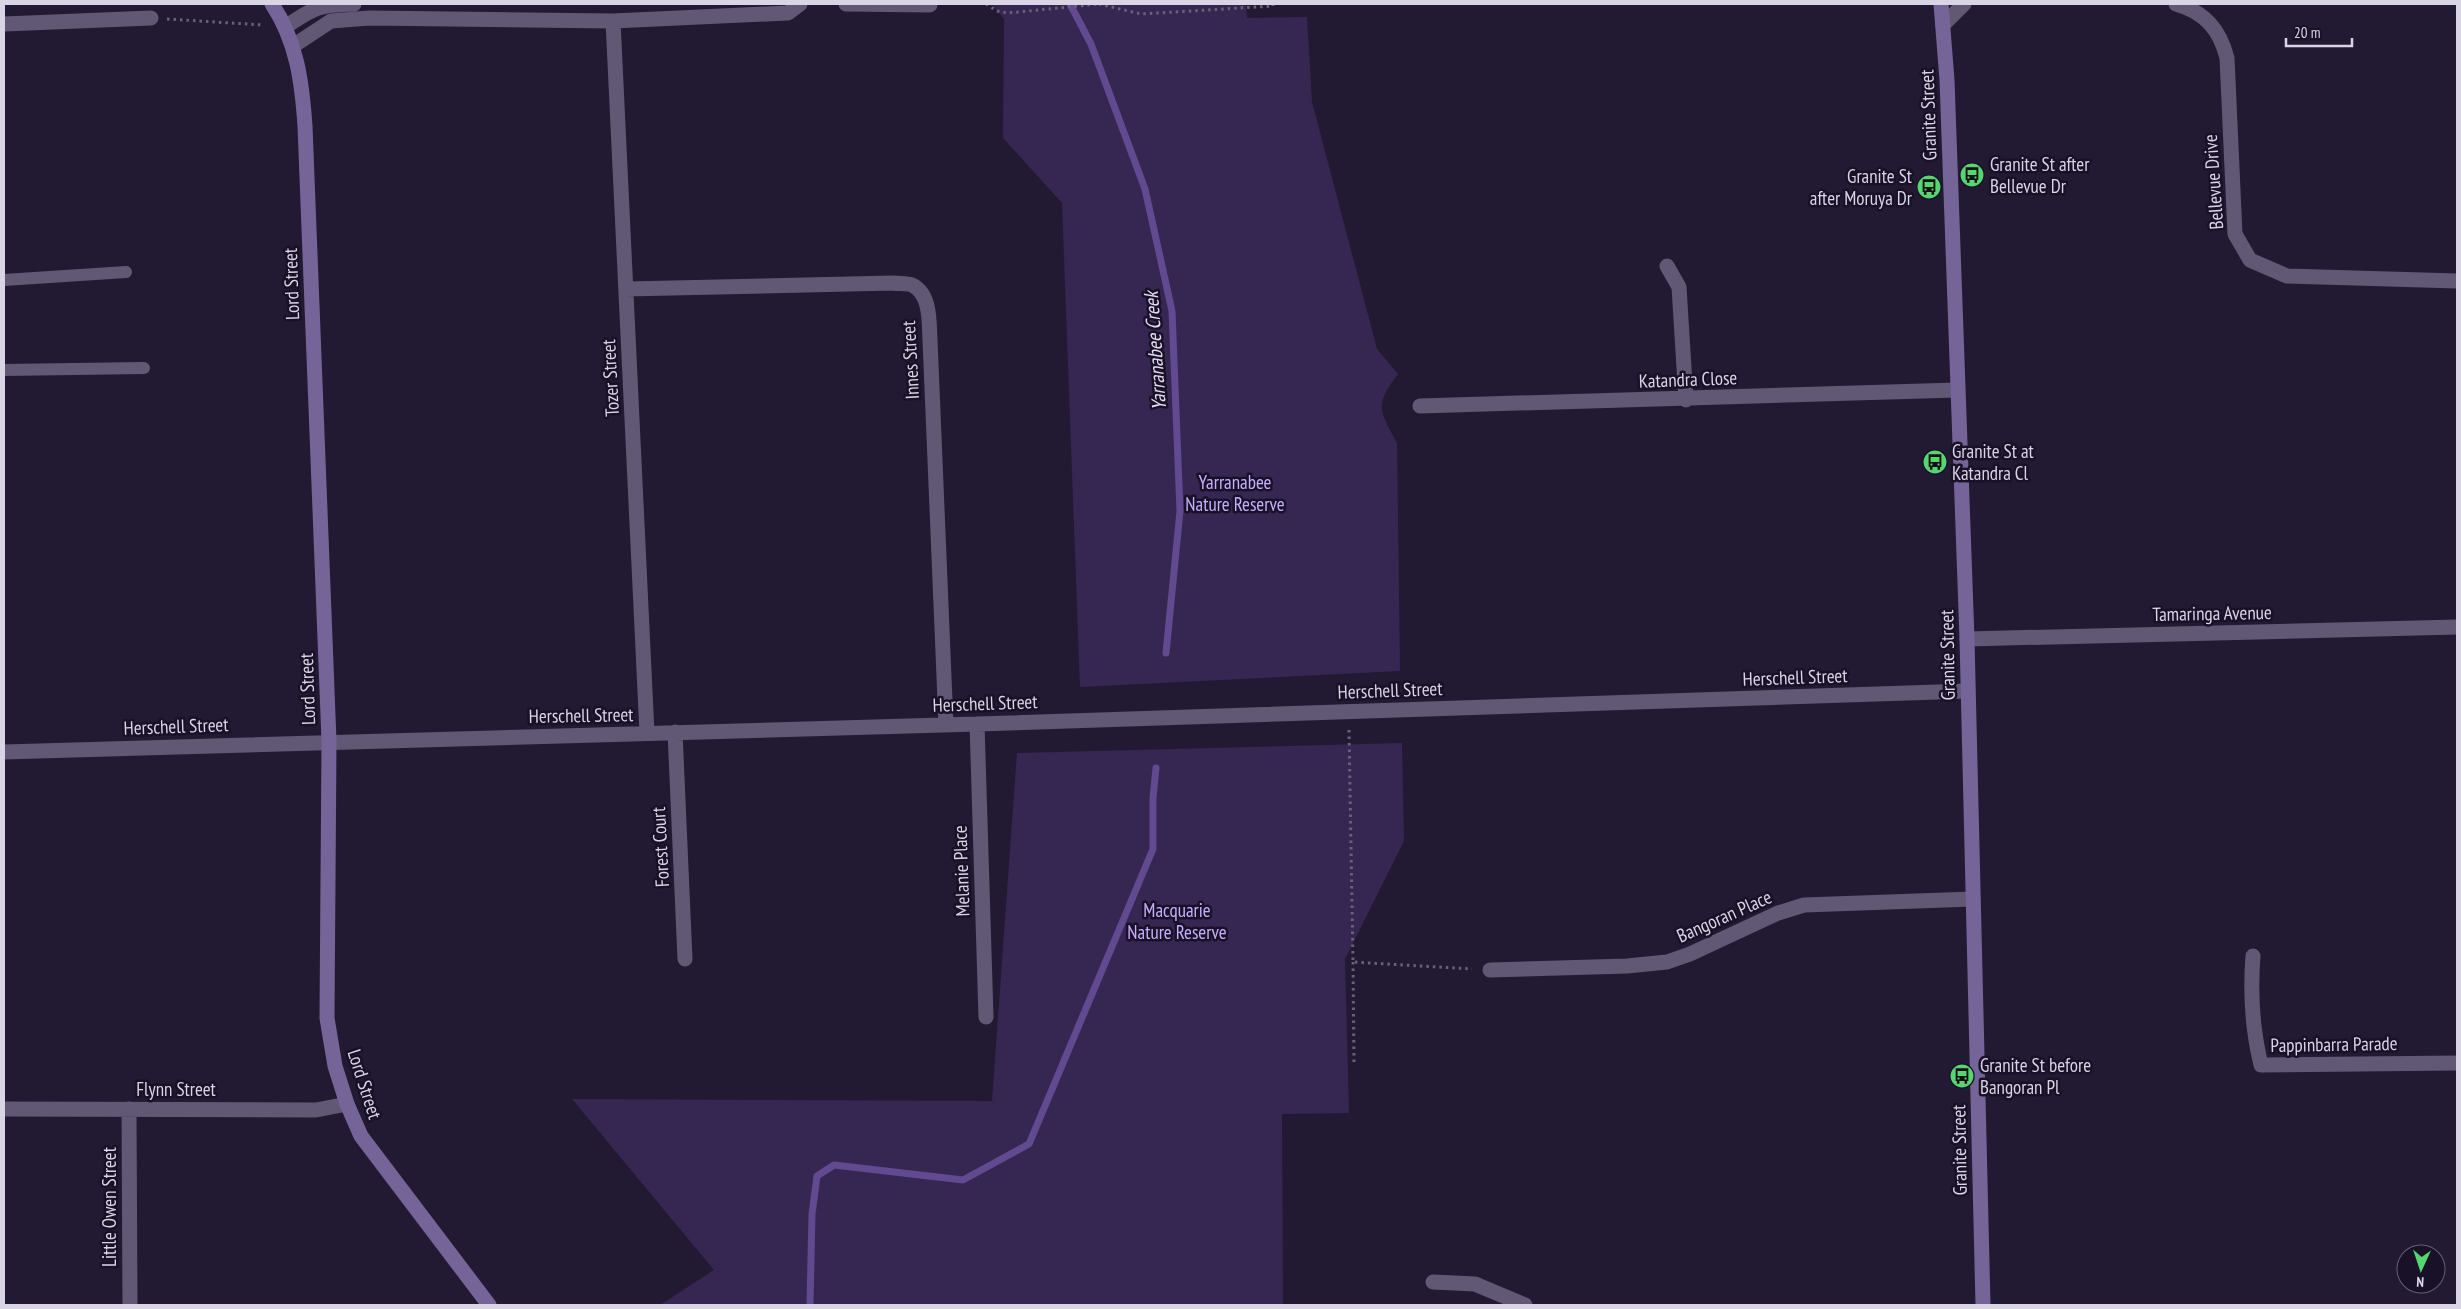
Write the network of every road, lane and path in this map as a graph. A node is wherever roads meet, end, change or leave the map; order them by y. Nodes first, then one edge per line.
1 (272, 4) edge
2 (354, 4) edge
3 (800, 4) edge
4 (846, 4) edge
5 (986, 4) edge
6 (1086, 4) edge
7 (1099, 4) edge
8 (1273, 4) edge
9 (1941, 4) edge
10 (1964, 4) edge
11 (2176, 4) edge
12 (930, 5) edge
13 (152, 18) joint
14 (614, 21) junction
15 (4, 24) edge
16 (1943, 24) junction
17 (285, 26) junction
18 (293, 46) junction
19 (1667, 266) dead end
20 (126, 272) dead end
21 (4, 280) edge
22 (2457, 281) edge
23 (626, 289) junction
24 (144, 368) dead end
25 (4, 370) edge
26 (1957, 390) junction
27 (1686, 400) junction
28 (1420, 406) dead end
29 (2457, 627) edge
30 (1968, 639) junction
31 (1968, 692) junction
32 (1348, 711) junction
33 (946, 724) junction
34 (977, 724) junction
35 (675, 732) junction
36 (647, 733) junction
37 (329, 741) junction
38 (4, 752) edge
39 (1973, 899) junction
40 (2253, 956) dead end
41 (685, 959) dead end
42 (1353, 962) junction
43 (1490, 970) joint
44 (986, 1017) dead end
45 (2457, 1062) edge
46 (1354, 1065) dead end
47 (347, 1104) junction
48 (4, 1109) edge
49 (129, 1109) junction
50 (1433, 1282) dead end
51 (130, 1305) edge
52 (488, 1305) edge
53 (1525, 1305) edge
54 (1983, 1305) edge

1 - 17 main road, Lord Street
2 - 17 street
3 - 14 street
4 - 12 street
5 - 6 path
6 - 7 path
7 - 8 path
9 - 16 main road, Granite Street
10 - 16 street
11 - 22 street, Bellevue Drive
13 - 15 street
13 - 17 path
14 - 18 street
14 - 23 street, Tozer Street
16 - 26 main road, Granite Street
17 - 18 main road, Lord Street
18 - 37 main road, Lord Street
19 - 27 street
20 - 21 lane
23 - 33 street, Innes Street
23 - 36 street, Tozer Street
24 - 25 lane
26 - 27 street, Katandra Close
26 - 30 main road, Granite Street
27 - 28 street, Katandra Close
29 - 30 street, Tamaringa Avenue
30 - 31 main road, Granite Street
31 - 32 street, Herschell Street
31 - 39 main road, Granite Street
32 - 34 street, Herschell Street
32 - 42 path
33 - 34 street, Herschell Street
33 - 35 street, Herschell Street
34 - 44 street, Melanie Place
35 - 36 street, Herschell Street
35 - 41 street, Forest Court
36 - 37 street, Herschell Street
37 - 38 street, Herschell Street
37 - 47 main road, Lord Street
39 - 43 street, Bangoran Place
39 - 54 main road, Granite Street
40 - 45 street, Pappinbarra Parade
42 - 43 path
42 - 46 path
47 - 49 street, Flynn Street
47 - 52 main road, Lord Street
48 - 49 street, Flynn Street
49 - 51 street, Little Owen Street
50 - 53 street

